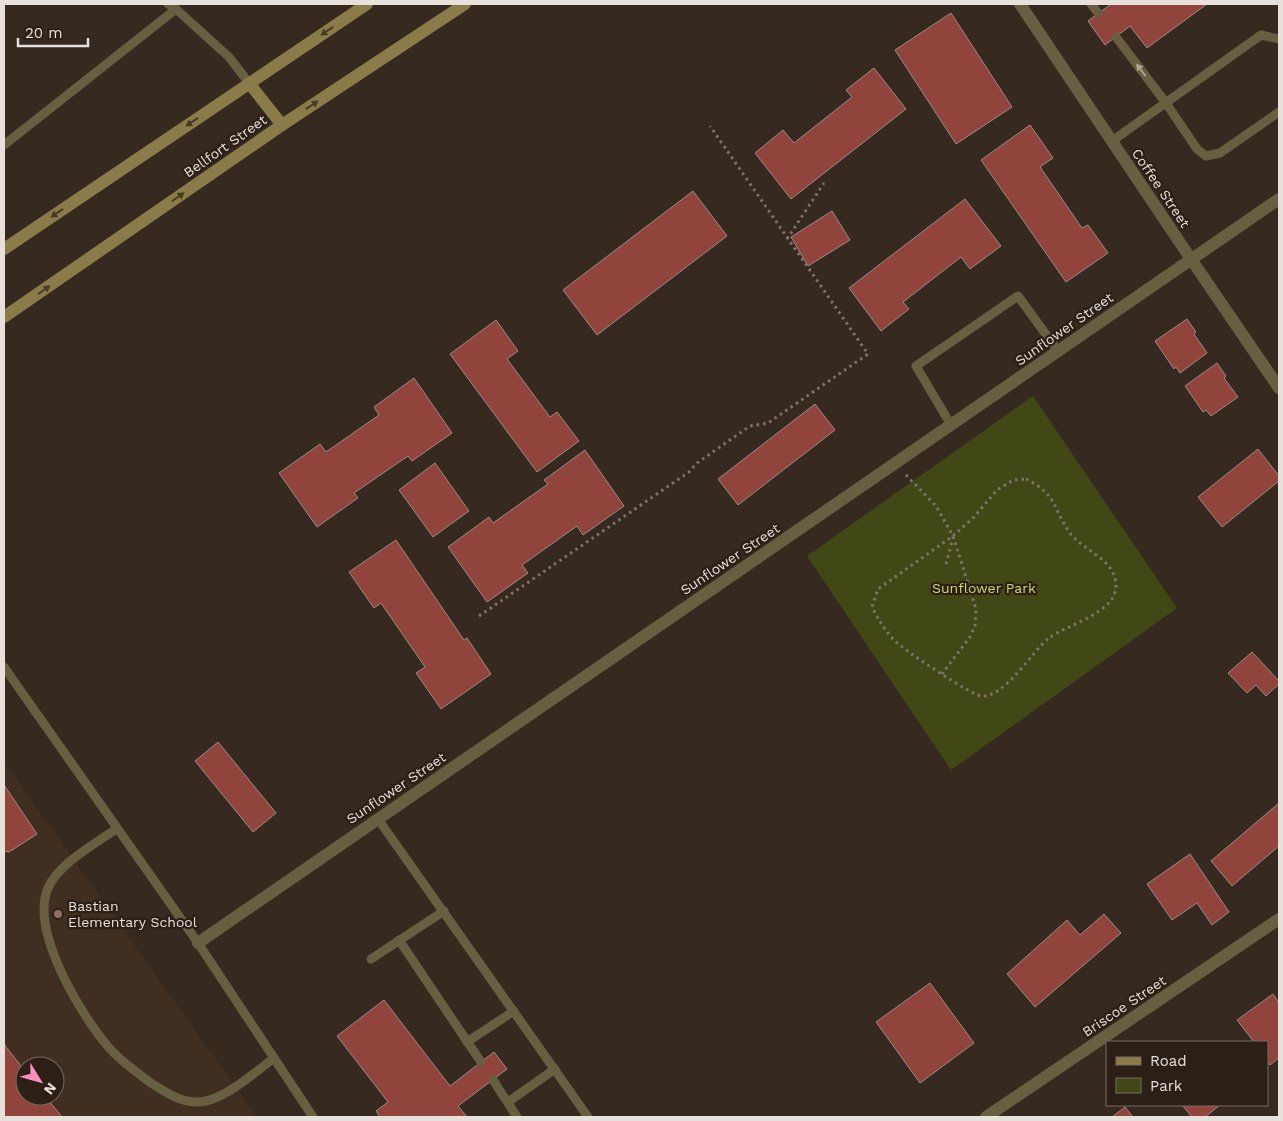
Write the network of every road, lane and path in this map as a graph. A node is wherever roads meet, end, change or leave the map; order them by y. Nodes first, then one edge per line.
1 (367, 4) edge
2 (465, 4) edge
3 (1020, 4) edge
4 (1091, 4) edge
5 (172, 6) edge
6 (1098, 13) dead end
7 (1116, 37) dead end
8 (1279, 39) edge
9 (249, 83) junction
10 (1166, 103) junction
11 (1279, 112) edge
12 (282, 125) junction
13 (710, 126) dead end
14 (1112, 141) junction
15 (4, 145) edge
16 (824, 183) dead end
17 (1279, 199) edge
18 (787, 239) junction
19 (4, 249) edge
20 (1191, 259) junction
21 (5, 313) edge
22 (1058, 351) junction
23 (1279, 388) edge
24 (951, 425) junction
25 (895, 464) junction
26 (953, 536) junction
27 (946, 564) dead end
28 (479, 616) dead end
29 (4, 667) edge
30 (942, 674) junction
31 (378, 819) junction
32 (116, 829) junction
33 (444, 911) junction
34 (1279, 919) edge
35 (399, 940) junction
36 (198, 943) junction
37 (371, 958) dead end
38 (514, 1011) junction
39 (467, 1042) junction
40 (274, 1058) junction
41 (481, 1062) dead end
42 (555, 1069) junction
43 (493, 1080) dead end
44 (508, 1102) junction
45 (313, 1117) edge
46 (517, 1117) edge
47 (588, 1117) edge
48 (986, 1117) edge

1 -> 9 main road
12 -> 2 main road, Bellfort Street
3 - 14 street, Coffee Street
4 - 6 lane
5 - 9 lane
5 - 15 lane
10 -> 7 lane
8 - 10 lane
9 - 12 main road
9 -> 19 main road
10 - 11 lane
10 - 14 lane
21 -> 12 main road, Bellfort Street
13 - 18 path
14 - 20 street, Coffee Street
16 - 18 path
17 - 20 street, Sunflower Street
18 - 28 path
20 - 22 street, Sunflower Street
20 - 23 street, Coffee Street
22 - 24 street, Sunflower Street
22 - 24 lane
24 - 25 street, Sunflower Street
25 - 26 path
25 - 31 street, Sunflower Street
26 - 27 path
26 - 30 path
26 - 30 path
26 - 30 path
29 - 32 lane
31 - 33 lane
31 - 36 street, Sunflower Street
32 - 36 lane
32 - 40 lane
33 - 35 lane
33 - 38 lane
34 - 48 street, Briscoe Street
35 - 37 lane
35 - 39 lane
36 - 40 lane
38 - 39 lane
38 - 42 lane
39 - 41 lane
40 - 45 lane
42 - 44 lane
42 - 47 lane
43 - 44 lane
44 - 46 lane

